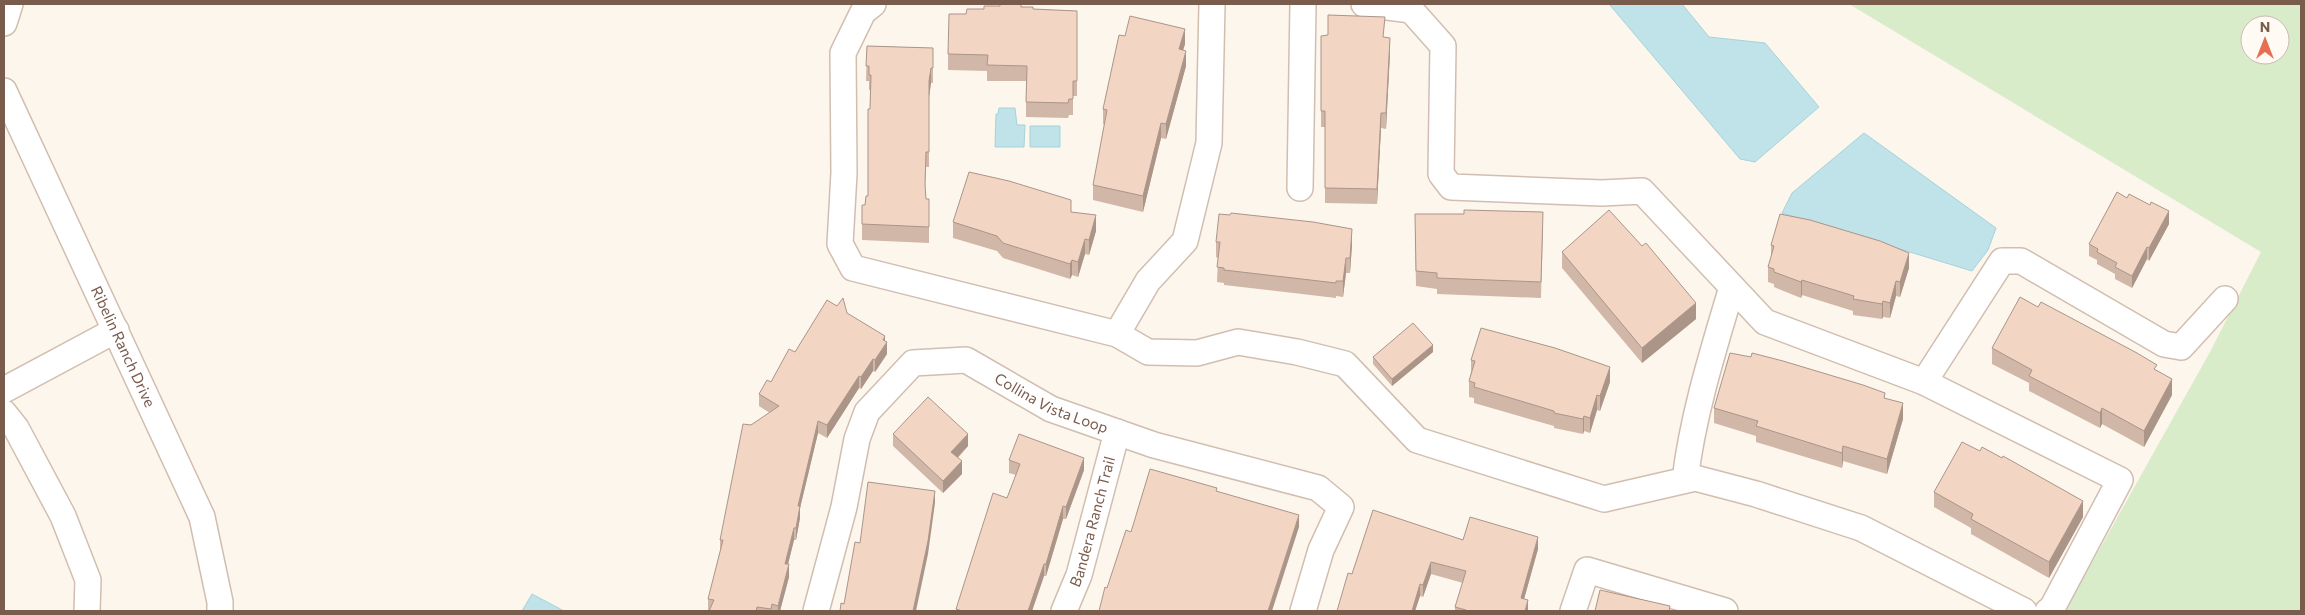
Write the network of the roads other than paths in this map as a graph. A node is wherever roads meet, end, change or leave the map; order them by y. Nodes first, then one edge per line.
1 (10, 4) edge
2 (873, 4) edge
3 (1212, 4) edge
4 (1303, 4) edge
5 (1364, 4) edge
6 (4, 23) edge
7 (4, 91) edge
8 (1300, 188) dead end
9 (1732, 287) junction
10 (2225, 298) dead end
11 (116, 330) junction
12 (1117, 334) junction
13 (1924, 382) junction
14 (4, 390) edge
15 (4, 413) edge
16 (1117, 432) junction
17 (1685, 480) junction
18 (87, 611) edge
19 (220, 611) edge
20 (816, 611) edge
21 (1064, 611) edge
22 (1303, 611) edge
23 (1573, 611) edge
24 (1725, 611) edge
25 (2024, 611) edge
26 (2048, 611) edge

1 - 6 street
2 - 12 street
3 - 12 street
4 - 8 street
5 - 9 street
7 - 11 street, Ribelin Ranch Drive
9 - 13 street
9 - 17 street
10 - 13 street
11 - 14 street
11 - 19 street, Ribelin Ranch Drive
12 - 17 street
13 - 26 street
15 - 18 street
16 - 20 street, Collina Vista Loop
16 - 21 street, Bandera Ranch Trail
16 - 22 street, Collina Vista Loop
17 - 25 street
23 - 24 street

